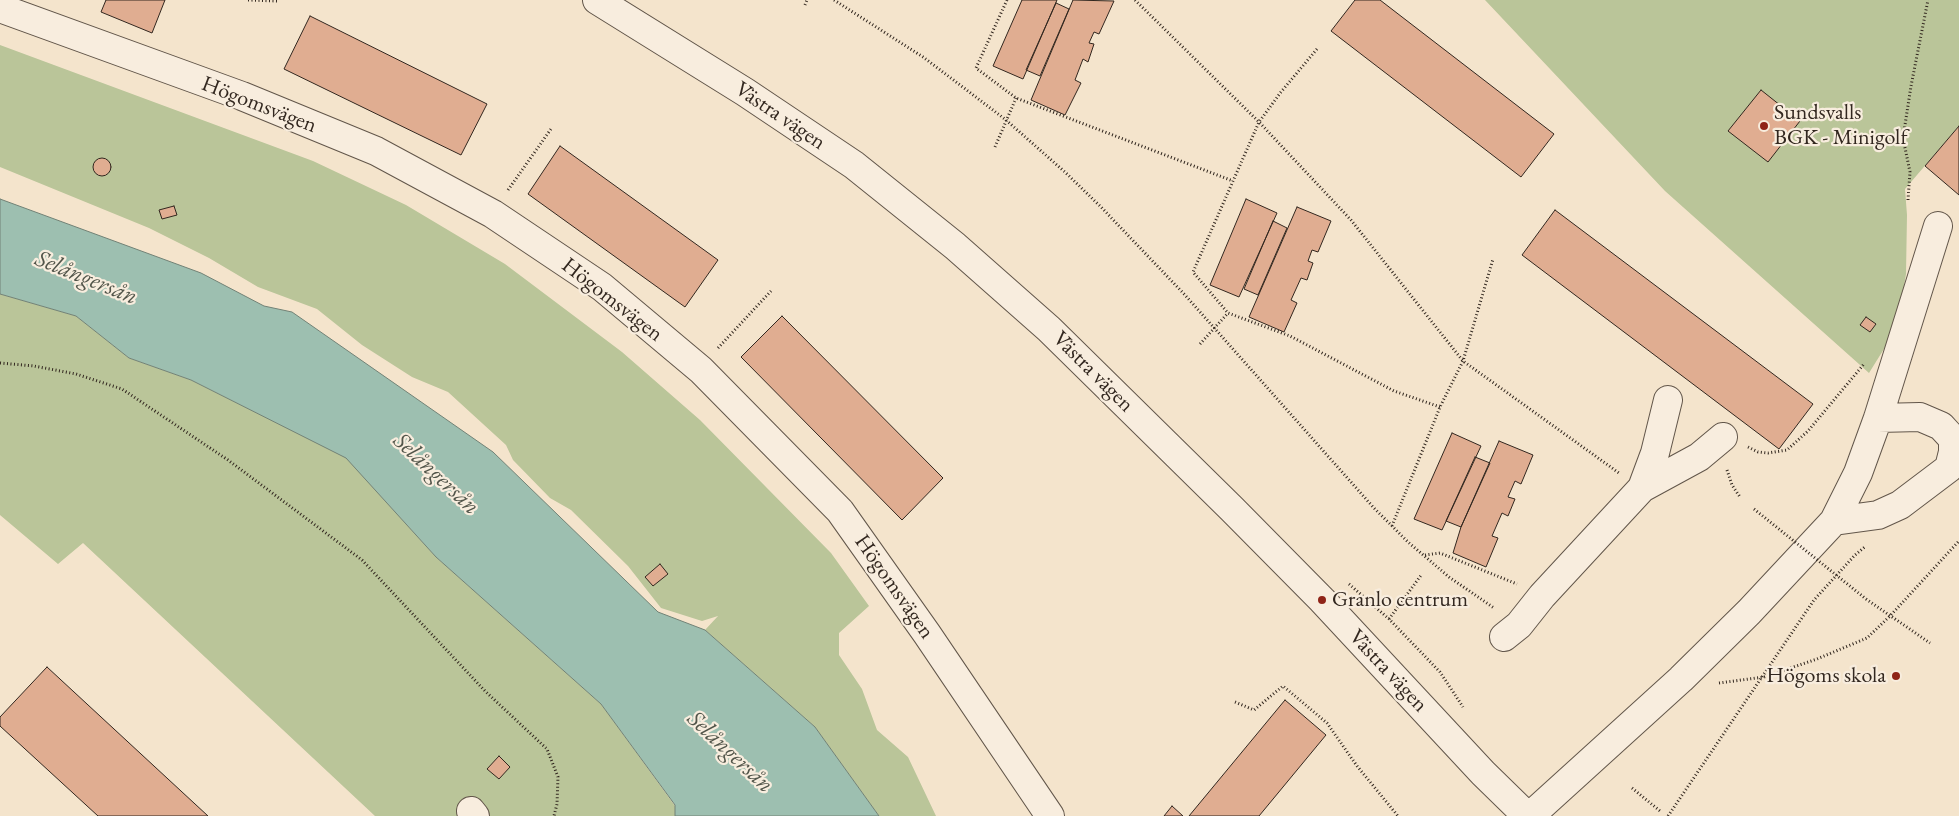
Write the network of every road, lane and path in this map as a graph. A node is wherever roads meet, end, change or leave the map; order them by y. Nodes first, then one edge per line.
1 (248, 0) edge
2 (597, 0) edge
3 (807, 0) edge
4 (834, 0) edge
5 (1007, 0) edge
6 (1135, 0) edge
7 (1928, 0) edge
8 (277, 1) edge
9 (805, 5) dead end
10 (0, 8) edge
11 (1317, 49) dead end
12 (1016, 98) junction
13 (1006, 120) junction
14 (1259, 122) junction
15 (551, 129) dead end
16 (995, 147) dead end
17 (1233, 181) junction
18 (1908, 200) dead end
19 (494, 214) junction
20 (1938, 226) dead end
21 (1493, 259) dead end
22 (771, 291) dead end
23 (1228, 313) junction
24 (1213, 329) junction
25 (1200, 344) dead end
26 (1463, 361) junction
27 (1867, 362) dead end
28 (0, 363) edge
29 (701, 370) junction
30 (1668, 400) dead end
31 (1440, 407) junction
32 (1878, 418) junction
33 (1723, 437) joint
34 (1642, 488) junction
35 (1754, 509) dead end
36 (1834, 521) junction
37 (1392, 526) junction
38 (1959, 541) edge
39 (1868, 545) dead end
40 (1424, 556) junction
41 (1422, 574) dead end
42 (1542, 596) junction
43 (1890, 616) junction
44 (1389, 619) dead end
45 (1511, 631) joint
46 (1930, 643) dead end
47 (1764, 677) junction
48 (1681, 679) junction
49 (1235, 702) dead end
50 (1632, 788) dead end
51 (1660, 811) dead end
52 (554, 816) edge
53 (1050, 816) edge
54 (1398, 816) edge
55 (1528, 816) edge
56 (1668, 816) edge

1 - 8 path
2 - 55 street, Västra vägen
3 - 9 path
4 - 13 path
5 - 12 path
6 - 14 path
7 - 18 path
10 - 19 street, Högomsvägen
11 - 14 path
12 - 13 path
12 - 17 path
13 - 16 path
13 - 24 path
14 - 17 path
14 - 26 path
15 - 19 path
17 - 23 path
19 - 29 street, Högomsvägen
20 - 32 street
21 - 26 path
22 - 29 path
23 - 24 path
23 - 31 path
24 - 25 path
24 - 37 path
26 - 31 path
26 - 34 path
27 - 33 path
28 - 52 path
29 - 53 street, Högomsvägen
30 - 34 street
31 - 37 path
32 - 36 street
32 - 36 street
33 - 34 street
34 - 42 street
35 - 43 path, bridge
36 - 48 street
37 - 40 path
38 - 43 path
39 - 47 path
40 - 42 path
40 - 45 path
41 - 44 path
42 - 45 street
43 - 46 path
43 - 47 path
47 - 48 path
47 - 56 path
48 - 55 street
49 - 54 path
50 - 51 path

